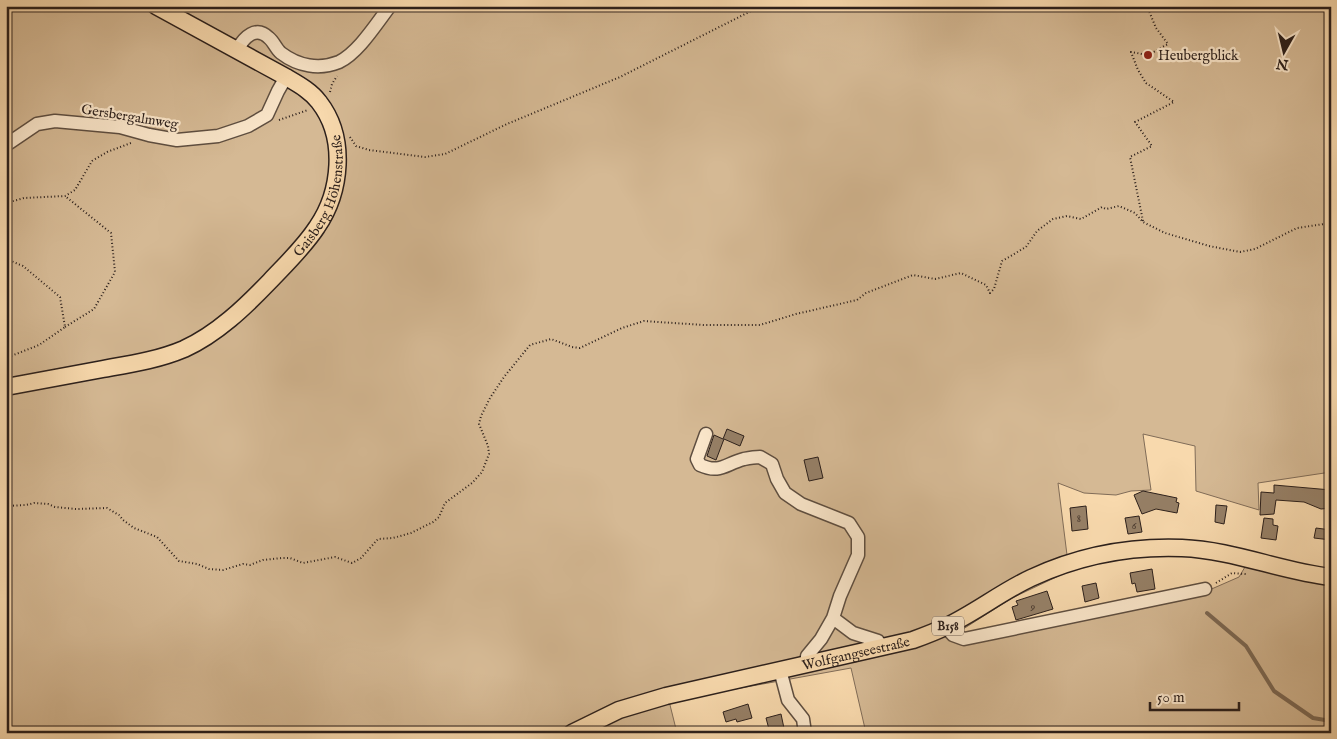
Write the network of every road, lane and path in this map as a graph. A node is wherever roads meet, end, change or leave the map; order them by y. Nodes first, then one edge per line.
1 (156, 6) edge
2 (390, 6) edge
3 (762, 6) edge
4 (1156, 6) edge
5 (237, 50) junction
6 (346, 58) junction
7 (286, 77) junction
8 (323, 107) junction
9 (275, 121) dead end
10 (149, 135) junction
11 (349, 135) dead end
12 (6, 144) edge
13 (65, 196) junction
14 (6, 203) edge
15 (1143, 222) junction
16 (1331, 223) edge
17 (6, 258) edge
18 (65, 327) junction
19 (6, 358) edge
20 (6, 387) edge
21 (706, 434) dead end
22 (6, 506) edge
23 (1250, 574) dead end
24 (1331, 577) edge
25 (1205, 589) joint
26 (834, 618) junction
27 (946, 627) junction
28 (882, 648) junction
29 (807, 665) junction
30 (780, 670) junction
31 (572, 733) edge
32 (805, 733) edge

1 - 5 main road, Gaisberg Höhenstraße
2 - 6 street
3 - 11 path
4 - 15 path
5 - 6 street
5 - 7 main road, Gaisberg Höhenstraße
6 - 8 path
7 - 8 main road, Gaisberg Höhenstraße
7 - 10 street, Gersbergalmweg
8 - 9 path
8 - 20 main road, Gaisberg Höhenstraße
10 - 12 street, Gersbergalmweg
10 - 13 path
13 - 14 path
13 - 18 path
15 - 16 path
15 - 22 path
17 - 18 path
18 - 19 path
21 - 26 street
23 - 25 path
24 - 27 main road, Wolfgangseestraße / B158
25 - 27 street
26 - 28 street
26 - 29 street
27 - 28 main road, Wolfgangseestraße / B158
28 - 29 main road, Wolfgangseestraße / B158
29 - 30 main road, Wolfgangseestraße / B158
30 - 31 main road, Wolfgangseestraße / B158
30 - 32 street

